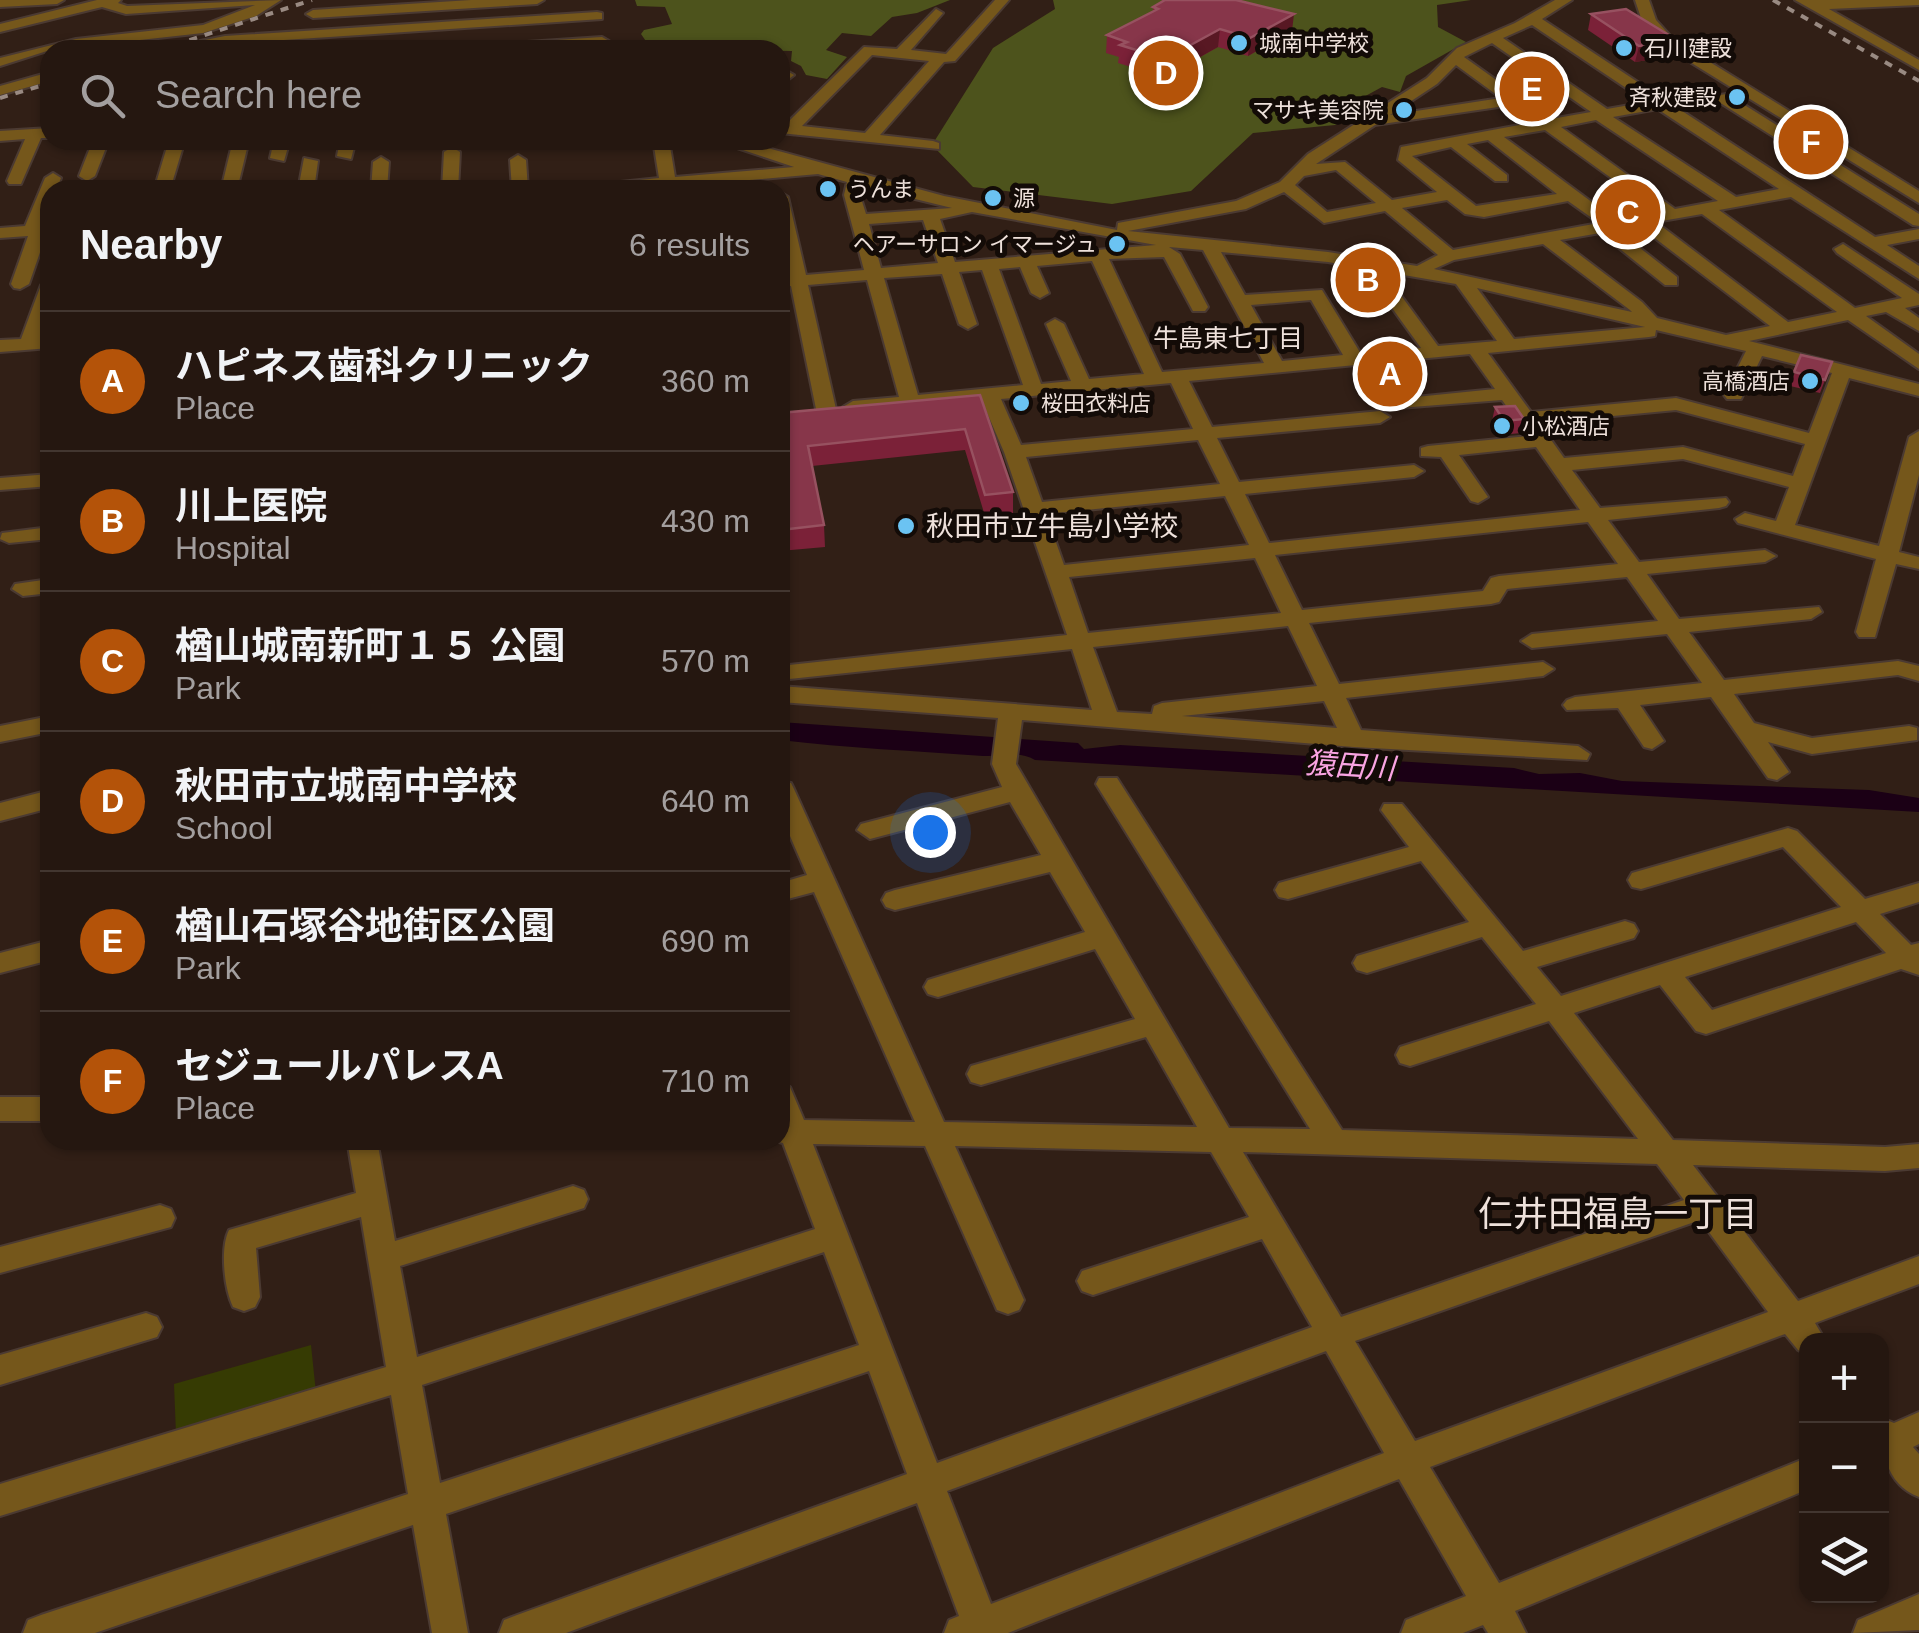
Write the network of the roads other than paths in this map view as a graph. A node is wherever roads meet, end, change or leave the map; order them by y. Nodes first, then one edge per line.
1 (274, 0) edge
2 (537, 0) edge
3 (1002, 0) edge
4 (1565, 0) edge
5 (1642, 0) edge
6 (109, 1) edge
7 (1899, 1) edge
8 (1919, 1) edge
9 (1843, 2) edge
10 (0, 3) edge
11 (1807, 3) edge
12 (401, 4) edge
13 (597, 8) edge
14 (936, 13) dead end
15 (313, 14) dead end
16 (50, 16) junction
17 (1919, 16) edge
18 (1532, 19) junction
19 (491, 23) junction
20 (0, 28) edge
21 (158, 37) junction
22 (1492, 37) junction
23 (78, 40) edge
24 (111, 40) edge
25 (153, 40) edge
26 (265, 40) edge
27 (318, 40) edge
28 (490, 40) edge
29 (603, 40) edge
30 (40, 52) edge
31 (900, 54) junction
32 (1455, 57) junction
33 (940, 58) junction
34 (0, 62) edge
35 (1919, 66) edge
36 (40, 79) edge
37 (0, 91) edge
38 (1515, 100) junction
39 (1662, 105) junction
40 (1426, 114) junction
41 (1602, 114) junction
42 (790, 123) edge
43 (1360, 124) junction
44 (1548, 124) junction
45 (790, 129) edge
46 (40, 130) edge
47 (40, 134) edge
48 (1491, 135) junction
49 (0, 136) edge
50 (870, 137) junction
51 (1455, 141) junction
52 (933, 146) dead end
53 (97, 150) edge
54 (174, 150) edge
55 (239, 150) edge
56 (280, 150) edge
57 (663, 150) edge
58 (757, 150) edge
59 (452, 152) dead end
60 (278, 158) dead end
61 (518, 160) dead end
62 (310, 161) dead end
63 (381, 162) dead end
64 (824, 169) junction
65 (1304, 171) junction
66 (87, 176) dead end
67 (1884, 176) junction
68 (856, 177) junction
69 (1500, 178) dead end
70 (165, 180) edge
71 (231, 180) edge
72 (307, 180) edge
73 (380, 180) edge
74 (451, 180) edge
75 (519, 180) edge
76 (668, 180) edge
77 (787, 180) edge
78 (15, 181) dead end
79 (1855, 181) junction
80 (1286, 184) junction
81 (1830, 185) dead end
82 (1792, 192) junction
83 (1450, 194) junction
84 (1571, 196) junction
85 (1919, 198) edge
86 (1733, 203) junction
87 (982, 207) junction
88 (1388, 207) junction
89 (1705, 208) junction
90 (1672, 214) junction
91 (930, 215) junction
92 (859, 220) junction
93 (1642, 220) junction
94 (1919, 222) edge
95 (1608, 226) junction
96 (40, 230) edge
97 (0, 233) edge
98 (1117, 234) junction
99 (1919, 234) edge
100 (1546, 238) junction
101 (1872, 243) junction
102 (1208, 244) junction
103 (1167, 246) junction
104 (1843, 249) dead end
105 (1098, 255) junction
106 (1450, 256) junction
107 (1027, 262) junction
108 (989, 265) junction
109 (949, 268) junction
110 (1420, 274) junction
111 (1919, 274) edge
112 (874, 275) junction
113 (1672, 281) dead end
114 (790, 282) edge
115 (1464, 283) junction
116 (20, 284) dead end
117 (790, 286) edge
118 (1040, 294) dead end
119 (1391, 294) dead end
120 (1239, 300) junction
121 (1918, 300) edge
122 (1889, 306) junction
123 (1200, 307) dead end
124 (40, 312) edge
125 (1851, 314) junction
126 (968, 324) dead end
127 (1055, 324) dead end
128 (1654, 325) junction
129 (1919, 326) edge
130 (1785, 328) junction
131 (1674, 329) junction
132 (1724, 341) junction
133 (40, 343) edge
134 (28, 344) junction
135 (1509, 345) junction
136 (0, 346) edge
137 (1475, 348) junction
138 (1756, 349) junction
139 (1432, 352) junction
140 (1354, 360) junction
141 (1919, 363) edge
142 (1276, 367) junction
143 (1842, 370) junction
144 (1177, 376) junction
145 (1155, 378) junction
146 (1082, 385) junction
147 (1034, 390) junction
148 (1919, 390) edge
149 (989, 394) junction
150 (1507, 394) junction
151 (1734, 395) dead end
152 (910, 401) junction
153 (1406, 404) dead end
154 (1380, 418) dead end
155 (1524, 418) junction
156 (1206, 434) junction
157 (1919, 436) edge
158 (1540, 441) junction
159 (1818, 441) junction
160 (1014, 452) junction
161 (1556, 465) junction
162 (1916, 465) edge
163 (1414, 472) dead end
164 (40, 481) edge
165 (0, 484) edge
166 (1801, 484) junction
167 (1232, 488) junction
168 (1478, 498) dead end
169 (1719, 502) dead end
170 (1033, 508) junction
171 (1590, 514) junction
172 (1745, 519) dead end
173 (1784, 528) junction
174 (40, 533) edge
175 (9, 536) dead end
176 (1261, 550) junction
177 (1888, 554) junction
178 (1765, 556) dead end
179 (1919, 563) edge
180 (1629, 570) junction
181 (1058, 572) junction
182 (40, 587) edge
183 (23, 589) dead end
184 (1811, 612) dead end
185 (1294, 616) junction
186 (1675, 626) junction
187 (1867, 632) dead end
188 (1532, 640) dead end
189 (1082, 641) junction
190 (1542, 669) dead end
191 (790, 671) edge
192 (1919, 674) edge
193 (1720, 688) junction
194 (1332, 692) junction
195 (790, 695) edge
196 (1624, 700) junction
197 (1575, 704) dead end
198 (1107, 718) junction
199 (1009, 719) junction
200 (40, 726) edge
201 (1748, 728) junction
202 (0, 734) edge
203 (1909, 734) dead end
204 (1354, 740) junction
205 (1652, 741) dead end
206 (1578, 754) dead end
207 (1777, 772) dead end
208 (1108, 784) dead end
209 (1017, 792) junction
210 (40, 802) edge
211 (790, 806) edge
212 (1393, 810) dead end
213 (0, 812) edge
214 (870, 830) dead end
215 (1425, 852) junction
216 (1056, 861) junction
217 (824, 880) junction
218 (1641, 880) dead end
219 (790, 889) edge
220 (1288, 890) dead end
221 (1919, 892) edge
222 (896, 900) dead end
223 (1862, 912) junction
224 (1486, 926) junction
225 (1625, 931) dead end
226 (1100, 937) junction
227 (40, 953) edge
228 (1915, 960) edge
229 (0, 963) edge
230 (1367, 963) dead end
231 (1517, 963) junction
232 (1666, 975) junction
233 (938, 987) dead end
234 (1557, 1011) junction
235 (1151, 1025) junction
236 (1410, 1055) dead end
237 (981, 1074) dead end
238 (0, 1108) edge
239 (40, 1109) edge
240 (790, 1132) edge
241 (933, 1135) junction
242 (790, 1139) edge
243 (1218, 1140) junction
244 (1334, 1142) junction
245 (364, 1150) edge
246 (1662, 1154) junction
247 (1919, 1156) edge
248 (573, 1199) dead end
249 (374, 1201) junction
250 (1704, 1206) junction
251 (160, 1218) dead end
252 (1268, 1224) junction
253 (834, 1236) junction
254 (384, 1258) junction
255 (0, 1260) edge
256 (1919, 1270) edge
257 (1092, 1281) dead end
258 (244, 1298) dead end
259 (1008, 1300) dead end
260 (146, 1326) dead end
261 (1800, 1330) edge
262 (1332, 1334) junction
263 (876, 1354) junction
264 (0, 1370) edge
265 (404, 1376) junction
266 (1892, 1437) edge
267 (1407, 1460) junction
268 (1799, 1477) edge
269 (1919, 1481) edge
270 (927, 1483) junction
271 (0, 1500) edge
272 (428, 1506) junction
273 (1919, 1612) edge
274 (1499, 1618) edge
275 (976, 1630) edge
276 (41, 1633) edge
277 (450, 1633) edge
278 (517, 1633) edge
279 (1419, 1633) edge
280 (1872, 1633) edge

1 - 6 street
1 - 21 street
1 - 26 street
2 - 12 street
3 - 33 street
4 - 18 street
5 - 67 street
6 - 16 street
7 - 8 street
7 - 9 street
7 - 17 street
9 - 11 street
10 - 16 street
11 - 35 street
12 - 15 street
13 - 19 street
13 - 29 street
14 - 31 street
16 - 20 street
16 - 23 street
18 - 22 street
18 - 39 street
19 - 27 street
19 - 28 street
21 - 24 street
21 - 25 street
22 - 32 street
22 - 41 street
30 - 34 street
31 - 33 street
31 - 42 street
32 - 38 street
32 - 43 street
33 - 50 street
36 - 37 street
38 - 40 street
38 - 44 street
39 - 41 street
39 - 79 street
39 - 82 street
40 - 43 street
40 - 51 street
41 - 44 street
41 - 86 street
43 - 65 street
44 - 48 street
44 - 90 street
45 - 50 street
46 - 49 street
47 - 78 street
48 - 51 street
48 - 84 street
50 - 52 street
51 - 69 street
51 - 83 street
53 - 66 street
54 - 70 street
55 - 71 street
56 - 60 street
57 - 76 street
58 - 64 street
59 - 74 street
61 - 75 street
62 - 72 street
63 - 73 street
64 - 68 street
64 - 77 street
65 - 80 street
65 - 88 street
67 - 79 street
67 - 85 street
68 - 87 street
68 - 92 street
79 - 81 street
79 - 94 street
80 - 88 street
80 - 98 street
82 - 86 street
82 - 101 street
83 - 84 street
83 - 88 street
84 - 95 street
86 - 89 street
87 - 91 street
87 - 98 street
88 - 106 street
89 - 90 street
89 - 125 street
90 - 93 street
91 - 92 street
91 - 109 street
92 - 112 street
93 - 95 street
93 - 130 street
95 - 100 street
95 - 113 street
96 - 97 street
96 - 116 street
98 - 103 street
99 - 101 street
100 - 106 street
100 - 128 street
101 - 111 street
102 - 103 street
102 - 110 street
102 - 120 street
103 - 105 street
103 - 123 street
104 - 121 street
105 - 107 street
105 - 145 street
106 - 110 street
107 - 108 street
107 - 118 street
108 - 109 street
108 - 147 street
109 - 112 street
109 - 126 street
110 - 115 street
112 - 114 street
112 - 152 street
115 - 128 street
115 - 135 street
117 - 152 street
119 - 139 street
120 - 140 street
120 - 142 street
121 - 122 street
122 - 125 street
122 - 129 street
124 - 134 street
125 - 130 street
125 - 141 street
127 - 146 street
128 - 131 street
130 - 132 street
131 - 132 street
131 - 135 street
132 - 138 street
133 - 134 street
134 - 136 street
135 - 137 street
137 - 139 street
137 - 150 street
138 - 143 street
138 - 151 street
139 - 140 street
140 - 142 street
142 - 144 street
143 - 148 street
143 - 159 street
144 - 145 street
144 - 156 street
145 - 146 street
146 - 147 street
147 - 149 street
149 - 152 street
149 - 160 street
150 - 153 street
150 - 155 street
154 - 156 street
155 - 158 street
155 - 159 street
156 - 160 street
156 - 167 street
157 - 162 street
158 - 161 street
158 - 168 street
159 - 166 street
160 - 170 street
161 - 166 street
161 - 171 street
162 - 177 street
163 - 167 street
164 - 165 street
166 - 173 street
167 - 170 street
167 - 176 street
169 - 171 street
170 - 181 street
171 - 176 street
171 - 180 street
172 - 173 street
173 - 177 street
174 - 175 street
176 - 181 street
176 - 185 street
177 - 179 street
177 - 187 street
178 - 180 street
180 - 185 street
180 - 186 street
181 - 189 street
182 - 183 street
184 - 186 street
185 - 189 street
185 - 194 street
186 - 188 street
186 - 193 street
189 - 191 street
189 - 198 street
190 - 194 street
192 - 193 street
193 - 196 street
193 - 201 street
194 - 198 street
194 - 204 street
195 - 199 street
196 - 197 street
196 - 205 street
198 - 199 street
198 - 204 street
199 - 209 street
200 - 202 street
201 - 203 street
201 - 207 street
204 - 206 street
208 - 244 street
209 - 214 street
209 - 216 street
210 - 213 street
211 - 217 street
212 - 215 street
215 - 220 street
215 - 224 street
216 - 222 street
216 - 226 street
217 - 219 street
217 - 241 street
218 - 223 street
221 - 223 street
223 - 228 street
223 - 232 street
224 - 230 street
224 - 231 street
225 - 231 street
226 - 233 street
226 - 235 street
227 - 229 street
228 - 232 street
231 - 234 street
232 - 234 street
234 - 236 street
234 - 246 street
235 - 237 street
235 - 243 street
238 - 239 street
240 - 241 street
241 - 243 street
241 - 259 street
242 - 253 street
243 - 244 street
243 - 252 street
244 - 246 street
245 - 249 street
246 - 247 street
246 - 250 street
248 - 254 street
249 - 254 street
249 - 258 street
250 - 261 street
250 - 262 street
251 - 255 street
252 - 257 street
252 - 262 street
253 - 263 street
253 - 265 street
254 - 265 street
256 - 261 street
260 - 264 street
261 - 267 street
262 - 267 street
262 - 270 street
263 - 270 street
263 - 272 street
265 - 271 street
265 - 272 street
266 - 269 street
267 - 274 street
267 - 275 street
268 - 274 street
270 - 275 street
270 - 278 street
272 - 276 street
272 - 277 street
273 - 280 street
274 - 279 street

